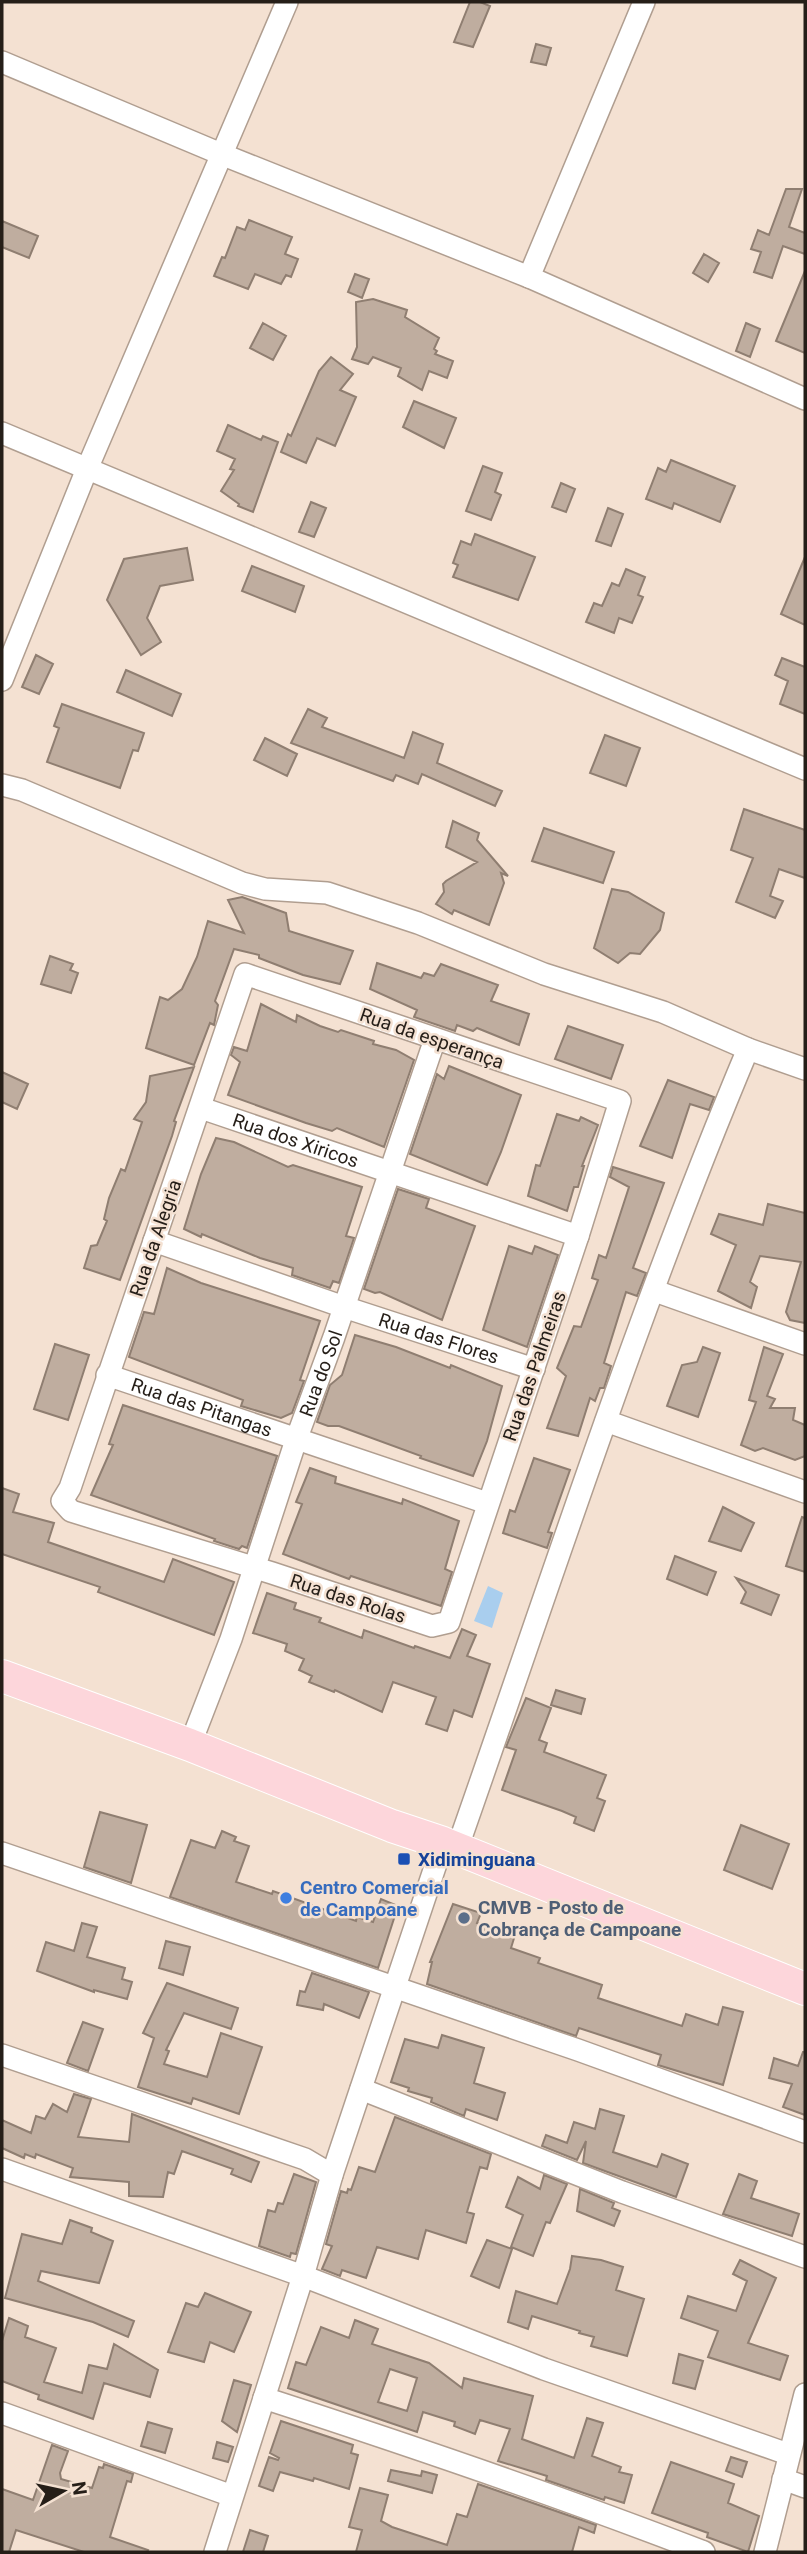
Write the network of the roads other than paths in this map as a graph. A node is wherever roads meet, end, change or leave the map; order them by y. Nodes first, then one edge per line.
1 (287, 2) edge
2 (644, 2) edge
3 (2, 62) edge
4 (220, 154) junction
5 (529, 277) junction
6 (805, 399) edge
7 (2, 433) edge
8 (87, 469) junction
9 (2, 680) edge
10 (805, 769) edge
11 (2, 785) edge
12 (245, 974) joint
13 (435, 1039) junction
14 (748, 1049) junction
15 (805, 1069) edge
16 (620, 1101) joint
17 (201, 1108) junction
18 (390, 1171) junction
19 (578, 1236) junction
20 (154, 1241) junction
21 (655, 1291) junction
22 (344, 1307) junction
23 (805, 1345) edge
24 (534, 1369) junction
25 (107, 1375) junction
26 (606, 1421) junction
27 (296, 1440) junction
28 (805, 1492) edge
29 (62, 1501) joint
30 (487, 1503) junction
31 (256, 1568) junction
32 (441, 1626) joint
33 (2, 1676) edge
34 (190, 1745) junction
35 (450, 1846) junction
36 (2, 1853) edge
37 (393, 1989) junction
38 (805, 1989) edge
39 (2, 2055) edge
40 (361, 2089) junction
41 (805, 2132) edge
42 (2, 2169) edge
43 (332, 2175) junction
44 (805, 2257) edge
45 (303, 2276) junction
46 (805, 2393) edge
47 (264, 2398) junction
48 (2, 2413) edge
49 (788, 2457) junction
50 (783, 2479) junction
51 (805, 2487) edge
52 (232, 2496) junction
53 (215, 2552) edge
54 (704, 2552) edge
55 (765, 2552) edge

1 - 4 street
2 - 5 street
3 - 4 street
4 - 5 street
4 - 8 street
5 - 6 street
7 - 8 street
8 - 9 street
8 - 10 street
11 - 14 street
12 - 13 street, Rua da esperança
12 - 17 street, Rua da Alegria
13 - 16 street, Rua da esperança
13 - 18 street, Rua do Sol
14 - 15 street
14 - 21 street
16 - 19 street, Rua das Palmeiras
17 - 18 street, Rua dos Xiricos
17 - 20 street, Rua da Alegria
18 - 19 street, Rua dos Xiricos
18 - 22 street, Rua do Sol
19 - 24 street, Rua das Palmeiras
20 - 22 street, Rua das Flores
20 - 25 street, Rua da Alegria
21 - 23 street
21 - 26 street
22 - 24 street, Rua das Flores
22 - 27 street, Rua do Sol
24 - 30 street, Rua das Palmeiras
25 - 27 street, Rua das Pitangas
25 - 29 street, Rua da Alegria
26 - 28 street
26 - 35 street
27 - 30 street, Rua das Pitangas
27 - 31 street, Rua do Sol
29 - 31 street, Rua das Rolas
30 - 32 street, Rua das Palmeiras
31 - 32 street, Rua das Rolas
31 - 34 street, Rua do Sol
33 - 34 main road
34 - 35 main road
35 - 37 street
35 - 38 main road
36 - 37 street
37 - 40 street
37 - 41 street
39 - 43 street
40 - 43 street
40 - 44 street
42 - 45 street
43 - 45 street
45 - 47 street
45 - 49 street
46 - 49 street
47 - 52 street
47 - 54 street
48 - 52 street
49 - 50 street
50 - 51 street
50 - 55 street
52 - 53 street

